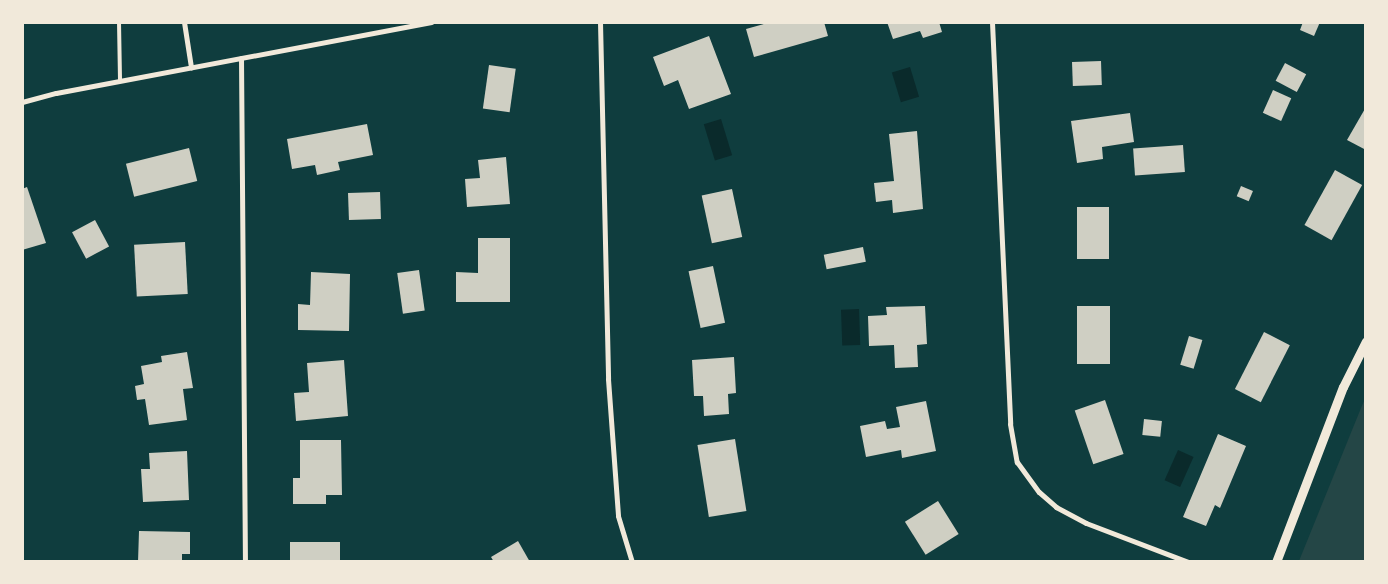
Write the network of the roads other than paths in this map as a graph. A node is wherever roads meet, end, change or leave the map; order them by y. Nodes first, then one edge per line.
1 (119, 22) edge
2 (184, 22) edge
3 (431, 22) edge
4 (600, 22) edge
5 (992, 22) edge
6 (241, 58) junction
7 (191, 67) junction
8 (120, 80) junction
9 (22, 102) edge
10 (1366, 342) edge
11 (245, 562) edge
12 (632, 562) edge
13 (1188, 562) edge
14 (1276, 562) edge

1 - 8 lane
2 - 7 street
3 - 6 street
4 - 12 street
5 - 13 street
6 - 7 street
6 - 11 street
7 - 8 street
8 - 9 street
10 - 14 street

